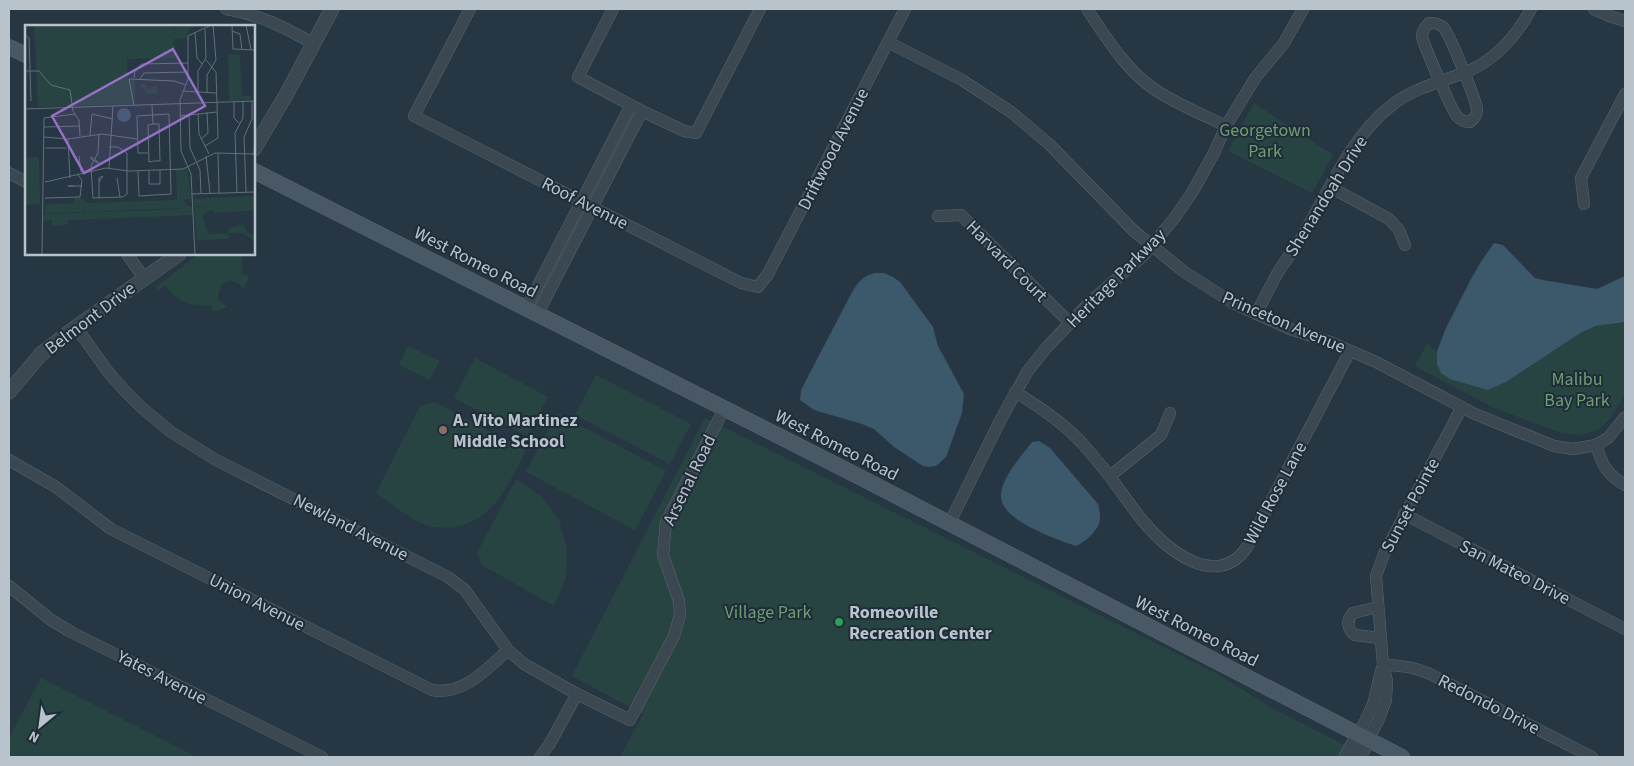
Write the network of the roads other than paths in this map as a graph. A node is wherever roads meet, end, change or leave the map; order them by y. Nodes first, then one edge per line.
1 (226, 9) edge
2 (332, 9) edge
3 (470, 9) edge
4 (613, 9) edge
5 (760, 9) edge
6 (905, 9) edge
7 (1087, 9) edge
8 (1303, 9) edge
9 (1531, 9) edge
10 (1594, 9) edge
11 (1625, 21) edge
12 (888, 42) junction
13 (314, 44) junction
14 (9, 47) edge
15 (25, 55) edge
16 (1464, 73) junction
17 (1440, 81) junction
18 (1625, 94) edge
19 (631, 105) junction
20 (642, 111) junction
21 (1226, 126) junction
22 (255, 147) edge
23 (255, 172) edge
24 (9, 173) edge
25 (25, 181) edge
26 (1330, 187) junction
27 (581, 202) junction
28 (1584, 204) dead end
29 (593, 207) junction
30 (938, 216) dead end
31 (1405, 245) dead end
32 (1151, 246) junction
33 (128, 255) edge
34 (178, 255) edge
35 (144, 278) junction
36 (758, 288) joint
37 (532, 312) junction
38 (1256, 314) junction
39 (1070, 323) junction
40 (76, 327) junction
41 (1350, 351) junction
42 (9, 392) edge
43 (1015, 392) junction
44 (1462, 408) junction
45 (724, 409) junction
46 (1170, 413) dead end
47 (1625, 417) edge
48 (1596, 445) junction
49 (9, 460) edge
50 (1110, 476) junction
51 (1625, 485) edge
52 (1404, 514) junction
53 (949, 524) junction
54 (9, 586) edge
55 (1378, 607) junction
56 (1625, 629) edge
57 (1380, 638) junction
58 (508, 650) junction
59 (1383, 665) junction
60 (577, 694) junction
61 (630, 720) joint
62 (1363, 738) junction
63 (322, 757) edge
64 (540, 757) edge
65 (1346, 757) edge
66 (1359, 757) edge
67 (1402, 757) edge
68 (1592, 757) edge

1 - 13 street
2 - 13 street
3 - 27 street, Roof Avenue
4 - 19 street
5 - 20 street
6 - 12 street, Driftwood Avenue
7 - 21 street
8 - 21 street, Heritage Parkway
9 - 16 street, Shenandoah Drive
10 - 11 street
12 - 32 street, Princeton Avenue
12 - 36 street, Driftwood Avenue
13 - 22 street
14 - 15 main road
16 - 17 street, Shenandoah Drive
16 - 17 street
16 - 17 street
17 - 26 street, Shenandoah Drive
18 - 28 street
19 - 20 street
19 - 27 street
20 - 29 street
21 - 32 street, Heritage Parkway
23 - 37 main road, West Romeo Road
24 - 25 street
26 - 31 street
26 - 38 street, Shenandoah Drive
27 - 29 street, Roof Avenue
27 - 37 street
29 - 36 street, Roof Avenue
29 - 37 street
30 - 39 street, Harvard Court
32 - 38 street, Princeton Avenue
32 - 39 street, Heritage Parkway
33 - 35 street
34 - 35 street, Belmont Drive
35 - 40 street, Belmont Drive
37 - 45 main road, West Romeo Road
38 - 41 street, Princeton Avenue
39 - 43 street, Heritage Parkway
40 - 42 street, Belmont Drive
40 - 58 street, Newland Avenue
41 - 44 street, Princeton Avenue
41 - 50 street, Wild Rose Lane
43 - 50 street, Wild Rose Lane
43 - 53 street, Heritage Parkway
44 - 48 street, Princeton Avenue
44 - 52 street, Sunset Pointe
45 - 53 main road, West Romeo Road
45 - 61 street, Arsenal Road
46 - 50 street
47 - 48 street
48 - 51 street
49 - 58 street, Union Avenue
52 - 55 street, Sunset Pointe
52 - 56 street, San Mateo Drive
53 - 62 main road, West Romeo Road
54 - 63 street, Yates Avenue
55 - 57 street, Sunset Pointe
55 - 57 street
57 - 59 street, Sunset Pointe
58 - 60 street, Newland Avenue
59 - 62 street, Sunset Pointe
59 - 68 street, Redondo Drive
60 - 61 street, Newland Avenue
60 - 64 street
62 - 65 street
62 - 66 street
62 - 67 main road, West Romeo Road

